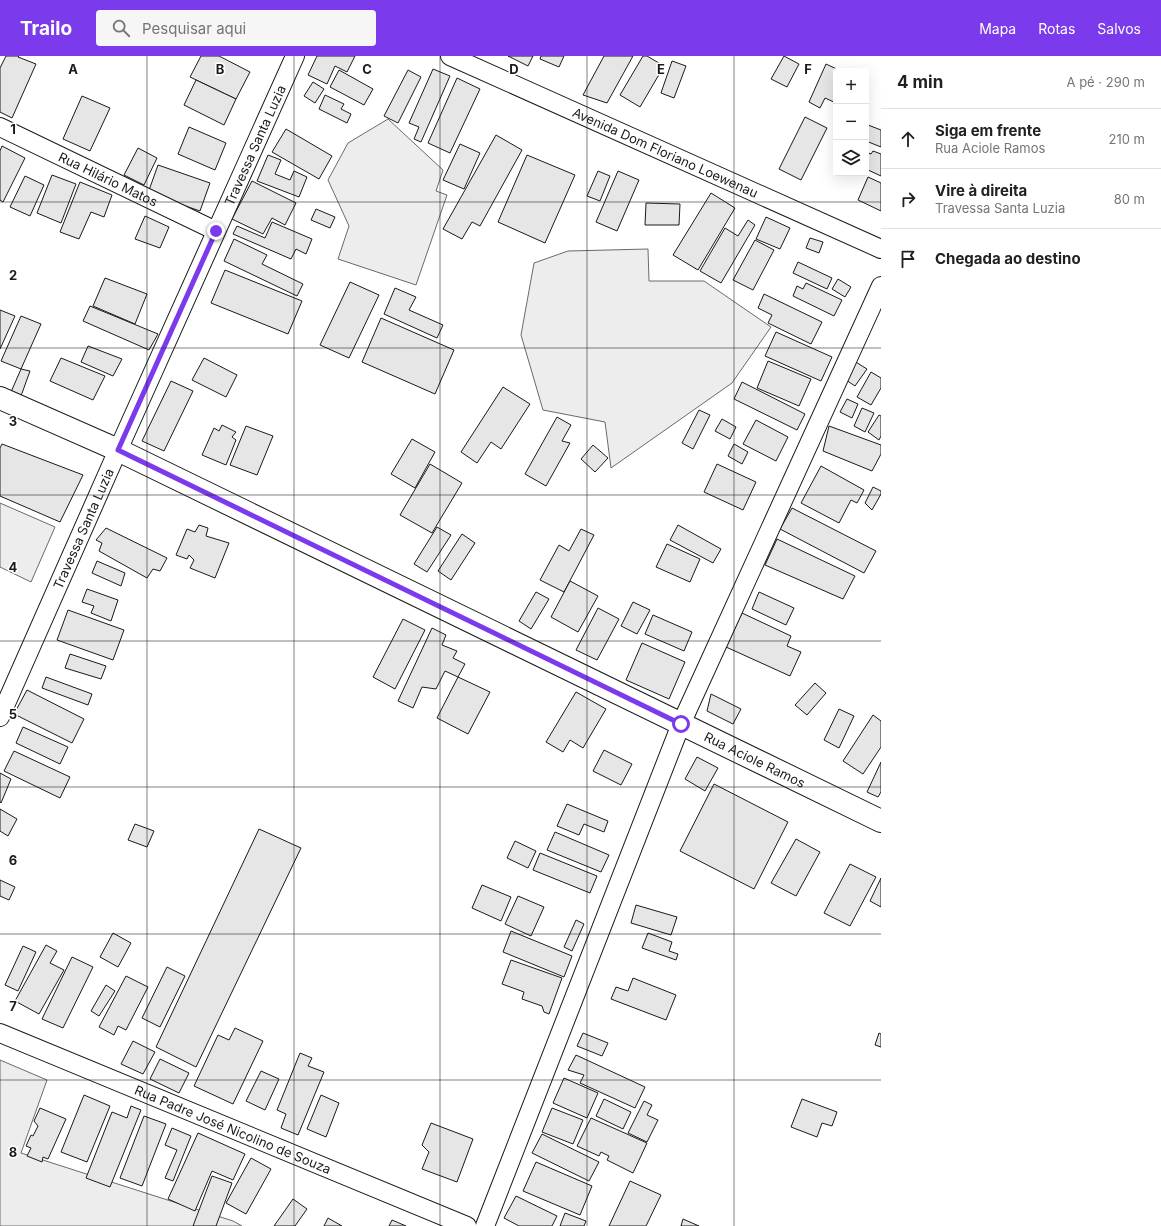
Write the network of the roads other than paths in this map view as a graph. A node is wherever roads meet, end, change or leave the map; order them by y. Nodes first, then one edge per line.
1 (295, 56) edge
2 (450, 56) edge
3 (0, 127) edge
4 (216, 231) junction
5 (881, 249) edge
6 (881, 286) edge
7 (0, 398) edge
8 (118, 450) junction
9 (0, 717) edge
10 (681, 724) junction
11 (881, 821) edge
12 (0, 1033) edge
13 (467, 1226) edge
14 (485, 1226) edge

1 - 4 street, Travessa Santa Luzia
2 - 5 street, Avenida Dom Floriano Loewenau
3 - 4 street, Rua Hilário Matos
4 - 8 street, Travessa Santa Luzia
6 - 10 street
7 - 8 street, Rua Aciole Ramos
8 - 9 street, Travessa Santa Luzia
8 - 10 street, Rua Aciole Ramos
10 - 11 street, Rua Aciole Ramos
10 - 14 street
12 - 13 street, Rua Padre José Nicolino de Souza

